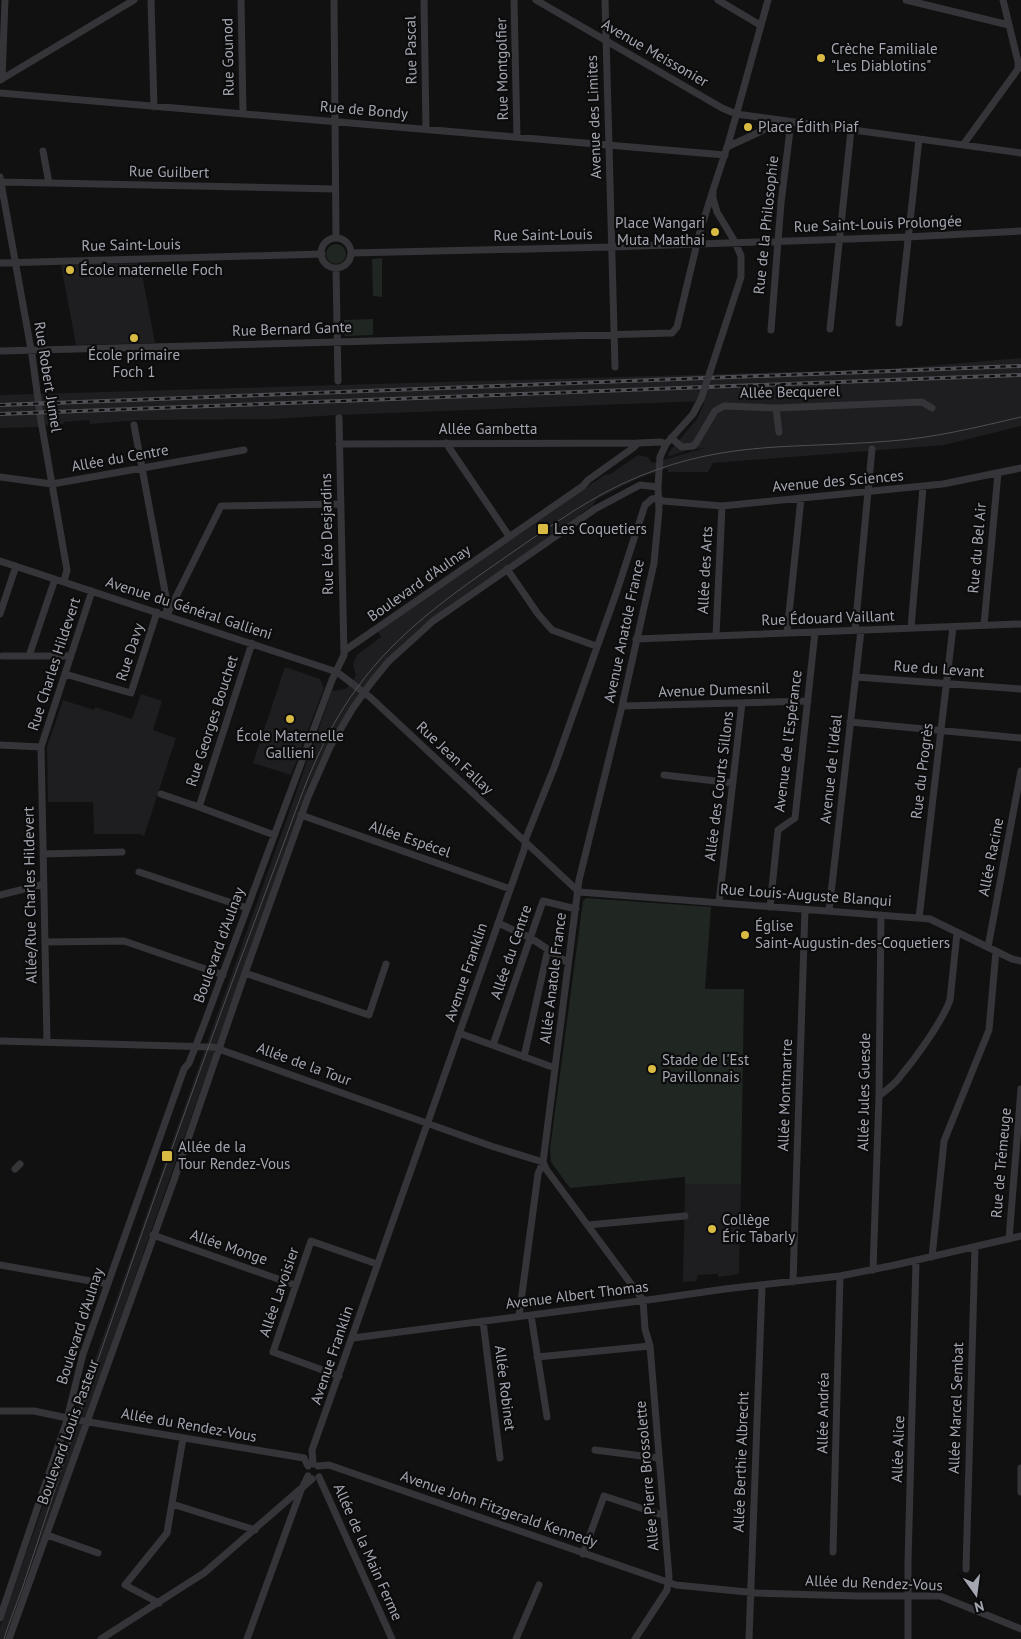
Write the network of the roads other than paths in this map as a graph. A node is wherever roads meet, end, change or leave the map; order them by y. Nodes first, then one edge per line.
1 (5, 0) edge
2 (134, 0) edge
3 (151, 0) edge
4 (241, 0) edge
5 (334, 0) edge
6 (424, 0) edge
7 (514, 0) edge
8 (536, 0) edge
9 (604, 0) edge
10 (718, 0) edge
11 (768, 0) edge
12 (906, 0) edge
13 (1003, 0) edge
14 (760, 25) junction
15 (1009, 25) junction
16 (605, 40) junction
17 (1, 80) edge
18 (0, 93) edge
19 (154, 107) junction
20 (243, 113) junction
21 (736, 114) junction
22 (335, 121) junction
23 (783, 121) junction
24 (791, 122) junction
25 (426, 129) junction
26 (851, 130) junction
27 (517, 136) junction
28 (919, 140) junction
29 (608, 145) junction
30 (963, 145) junction
31 (727, 147) junction
32 (43, 151) dead end
33 (1021, 153) edge
34 (725, 155) junction
35 (0, 179) edge
36 (49, 183) junction
37 (335, 189) junction
38 (713, 190) junction
39 (1021, 231) edge
40 (336, 238) junction
41 (908, 238) junction
42 (839, 240) junction
43 (779, 241) junction
44 (735, 242) junction
45 (698, 244) junction
46 (611, 247) junction
47 (351, 253) junction
48 (322, 254) junction
49 (0, 262) edge
50 (15, 262) junction
51 (336, 268) junction
52 (899, 324) dead end
53 (830, 329) dead end
54 (771, 330) dead end
55 (614, 334) junction
56 (338, 342) junction
57 (31, 350) junction
58 (0, 351) edge
59 (615, 367) dead end
60 (338, 381) dead end
61 (776, 408) junction
62 (932, 408) dead end
63 (339, 418) dead end
64 (134, 425) dead end
65 (778, 432) dead end
66 (671, 438) junction
67 (446, 443) junction
68 (638, 443) junction
69 (339, 444) junction
70 (666, 444) junction
71 (872, 449) dead end
72 (244, 450) dead end
73 (142, 468) junction
74 (1021, 468) edge
75 (998, 473) junction
76 (0, 477) edge
77 (52, 484) junction
78 (658, 487) junction
79 (923, 487) junction
80 (868, 491) junction
81 (658, 498) junction
82 (801, 498) junction
83 (340, 504) junction
84 (722, 506) junction
85 (509, 536) junction
86 (0, 560) edge
87 (16, 566) junction
88 (507, 569) junction
89 (54, 579) junction
90 (64, 581) junction
91 (92, 591) junction
92 (157, 612) junction
93 (0, 614) edge
94 (166, 615) junction
95 (1021, 624) edge
96 (984, 626) junction
97 (953, 627) junction
98 (911, 628) junction
99 (858, 630) junction
100 (815, 632) junction
101 (787, 633) junction
102 (716, 636) junction
103 (636, 639) junction
104 (252, 643) junction
105 (596, 646) junction
106 (344, 651) junction
107 (2, 656) dead end
108 (29, 656) junction
109 (71, 656) junction
110 (337, 672) junction
111 (65, 674) junction
112 (856, 677) junction
113 (947, 683) junction
114 (1021, 689) edge
115 (364, 693) junction
116 (808, 701) junction
117 (742, 703) junction
118 (622, 706) junction
119 (850, 722) junction
120 (941, 730) junction
121 (1021, 738) edge
122 (0, 745) edge
123 (41, 747) junction
124 (1021, 771) edge
125 (664, 775) dead end
126 (733, 783) junction
127 (161, 794) dead end
128 (198, 807) junction
129 (301, 815) junction
130 (274, 835) junction
131 (526, 844) junction
132 (122, 852) dead end
133 (43, 854) junction
134 (139, 872) dead end
135 (44, 884) junction
136 (510, 889) junction
137 (579, 892) junction
138 (0, 895) edge
139 (718, 902) junction
140 (770, 907) junction
141 (247, 908) junction
142 (576, 909) junction
143 (805, 909) junction
144 (829, 911) junction
145 (881, 915) junction
146 (919, 918) junction
147 (498, 923) junction
148 (957, 933) junction
149 (531, 938) junction
150 (45, 942) junction
151 (988, 947) junction
152 (548, 949) junction
153 (996, 951) junction
154 (1021, 961) edge
155 (568, 963) junction
156 (386, 964) dead end
157 (245, 973) junction
158 (223, 975) junction
159 (459, 1033) junction
160 (0, 1042) edge
161 (47, 1042) junction
162 (493, 1045) junction
163 (196, 1046) junction
164 (218, 1049) junction
165 (524, 1057) junction
166 (555, 1068) junction
167 (1021, 1089) edge
168 (879, 1096) junction
169 (1021, 1096) edge
170 (428, 1123) junction
171 (543, 1162) junction
172 (685, 1216) dead end
173 (588, 1225) junction
174 (153, 1235) junction
175 (1021, 1236) edge
176 (1009, 1239) junction
177 (975, 1247) junction
178 (932, 1257) junction
179 (916, 1260) junction
180 (377, 1264) junction
181 (0, 1265) edge
182 (873, 1270) junction
183 (840, 1276) junction
184 (793, 1282) junction
185 (108, 1284) junction
186 (295, 1285) junction
187 (762, 1286) junction
188 (643, 1300) junction
189 (531, 1315) junction
190 (519, 1316) junction
191 (483, 1321) junction
192 (353, 1338) junction
193 (650, 1346) junction
194 (537, 1357) junction
195 (339, 1376) junction
196 (0, 1411) edge
197 (68, 1417) junction
198 (547, 1417) dead end
199 (87, 1421) junction
200 (183, 1438) junction
201 (312, 1450) junction
202 (595, 1450) dead end
203 (304, 1458) junction
204 (500, 1458) dead end
205 (658, 1458) junction
206 (313, 1466) junction
207 (1021, 1468) edge
208 (313, 1477) junction
209 (1021, 1478) edge
210 (301, 1490) junction
211 (1021, 1492) edge
212 (172, 1504) junction
213 (278, 1510) junction
214 (664, 1514) junction
215 (290, 1518) junction
216 (255, 1530) junction
217 (46, 1535) junction
218 (833, 1552) dead end
219 (98, 1553) dead end
220 (583, 1554) junction
221 (966, 1569) dead end
222 (669, 1583) junction
223 (539, 1585) dead end
224 (750, 1593) junction
225 (908, 1596) junction
226 (158, 1603) junction
227 (0, 1618) edge
228 (1021, 1630) edge
229 (10, 1639) edge
230 (101, 1639) edge
231 (247, 1639) edge
232 (392, 1639) edge
233 (516, 1639) edge
234 (635, 1639) edge
235 (749, 1639) edge
236 (908, 1639) edge

1 - 17 street, Rue de Bondy
2 - 17 street
3 - 19 street
4 - 20 street, Rue Gounod
5 - 22 street
6 - 25 street, Rue Pascal
7 - 27 street, Rue Montgolfier
8 - 16 street, Avenue Meissonier
9 - 16 street, Avenue des Limites
10 - 14 street
11 - 14 street
12 - 15 street
13 - 15 street
14 - 21 street
15 - 30 street
16 - 21 street, Avenue Meissonier
16 - 29 street, Avenue des Limites
17 - 18 street, Rue de Bondy
18 - 19 street, Rue de Bondy
19 - 20 street, Rue de Bondy
20 - 22 street, Rue de Bondy
21 - 23 street, Avenue Meissonier
21 - 31 street
22 - 25 street, Rue de Bondy
22 - 37 street
23 - 24 street, Avenue Meissonier
23 - 31 street
24 - 26 street, Avenue Meissonier
24 - 43 street, Rue de la Philosophie
25 - 27 street, Rue de Bondy
26 - 28 street, Avenue Meissonier
26 - 42 street
27 - 29 street, Rue de Bondy
28 - 30 street, Avenue Meissonier
28 - 41 street
29 - 34 street, Rue de Bondy
29 - 46 street, Avenue des Limites
30 - 33 street, Avenue Meissonier
31 - 34 street
32 - 36 street
34 - 38 street
35 - 36 street, Rue Guilbert
35 - 50 street, Rue Robert Jumel
36 - 37 street, Rue Guilbert
37 - 40 street
38 - 44 street, Avenue Anatole France
38 - 45 street
39 - 41 street, Rue Saint-Louis Prolongée
40 - 47 street
40 - 48 street
41 - 42 street, Rue Saint-Louis Prolongée
41 - 52 street
42 - 43 street, Rue Saint-Louis Prolongée
42 - 53 street
43 - 44 street, Rue Saint-Louis Prolongée
43 - 54 street, Rue de la Philosophie
44 - 45 street, Rue Saint-Louis
44 - 66 street, Avenue Anatole France, bridge
45 - 46 street, Rue Saint-Louis
45 - 55 street, Rue Bernard Gante
46 - 47 street, Rue Saint-Louis
46 - 55 street, Avenue des Limites
47 - 51 street
48 - 50 street, Rue Saint-Louis
48 - 51 street
49 - 50 street, Rue Saint-Louis
50 - 57 street, Rue Robert Jumel
51 - 56 street
55 - 56 street, Rue Bernard Gante
55 - 59 street
56 - 57 street, Rue Bernard Gante
56 - 60 street
57 - 58 street, Rue Bernard Gante
57 - 77 street, Rue Robert Jumel
61 - 62 street, Allée Becquerel
61 - 65 street
61 - 66 street, Allée Becquerel
63 - 69 street, Rue Léo Desjardins
64 - 73 street
66 - 70 street, Avenue Anatole France
67 - 68 street, Allée Gambetta
67 - 69 street, Allée Gambetta
67 - 85 street
68 - 70 street
68 - 85 street, Boulevard d'Aulnay
69 - 83 street, Rue Léo Desjardins
70 - 78 street, Avenue Anatole France
71 - 80 street, Avenue de l'Idéal
72 - 73 street, Allée du Centre
73 - 77 street, Allée du Centre
73 - 94 street
74 - 75 street, Avenue des Sciences
75 - 79 street, Avenue des Sciences
75 - 96 street, Rue du Bel Air
76 - 77 street, Allée du Centre
77 - 90 street, Rue Robert Jumel
78 - 81 street, Avenue Anatole France
78 - 88 street
79 - 80 street, Avenue des Sciences
79 - 98 street
80 - 82 street, Avenue des Sciences
80 - 99 street, Avenue de l'Idéal
81 - 84 street, Avenue des Sciences
81 - 103 street, Avenue Anatole France
81 - 105 street, Avenue Franklin
82 - 84 street, Avenue des Sciences
82 - 101 street
83 - 94 street
83 - 106 street, Rue Léo Desjardins
84 - 102 street, Allée des Arts
85 - 106 street, Boulevard d'Aulnay
86 - 87 street, Avenue du Général Gallieni
87 - 89 street, Avenue du Général Gallieni
87 - 93 street
88 - 105 street
88 - 115 street
89 - 90 street, Avenue du Général Gallieni
89 - 108 street
90 - 91 street, Avenue du Général Gallieni
91 - 92 street, Avenue du Général Gallieni
91 - 109 street, Rue Charles Hildevert
92 - 94 street, Avenue du Général Gallieni
92 - 111 street, Rue Davy
94 - 104 street, Avenue du Général Gallieni
95 - 96 street, Rue Édouard Vaillant
96 - 97 street, Rue Édouard Vaillant
97 - 98 street, Rue Édouard Vaillant
97 - 113 street, Rue du Progrès
98 - 99 street, Rue Édouard Vaillant
99 - 100 street, Rue Édouard Vaillant
99 - 112 street, Avenue de l'Idéal
100 - 101 street, Rue Édouard Vaillant
100 - 116 street, Avenue de l'Espérance
101 - 102 street, Rue Édouard Vaillant
102 - 103 street, Rue Édouard Vaillant
103 - 118 street, Avenue Anatole France
104 - 110 street, Avenue du Général Gallieni
104 - 128 street, Rue Georges Bouchet
105 - 131 street, Avenue Franklin
106 - 110 street, Boulevard d'Aulnay
107 - 108 street
108 - 109 street
109 - 111 street, Rue Charles Hildevert
110 - 115 street, Avenue du Général Gallieni
110 - 130 street, Boulevard d'Aulnay
111 - 123 street, Rue Charles Hildevert
112 - 113 street, Rue du Levant
112 - 119 street, Avenue de l'Idéal
113 - 114 street, Rue du Levant
113 - 120 street, Rue du Progrès
115 - 129 street
115 - 131 street, Rue Jean Fallay
116 - 117 street, Avenue Dumesnil
116 - 140 street, Avenue de l'Espérance
117 - 118 street, Avenue Dumesnil
117 - 126 street, Allée des Courts Sillons
118 - 137 street, Avenue Anatole France
119 - 120 street
119 - 144 street, Avenue de l'Idéal
120 - 121 street
120 - 146 street, Rue du Progrès
122 - 123 street
123 - 133 street, Allée/Rue Charles Hildevert
124 - 151 street, Allée Racine
125 - 126 street
126 - 139 street, Allée des Courts Sillons
127 - 128 street, Rue Georges Bouchet
128 - 130 street, Rue Georges Bouchet
129 - 136 street, Allée Espécel
129 - 157 street
130 - 141 street, Boulevard d'Aulnay
131 - 136 street, Avenue Franklin
131 - 137 street, Rue Jean Fallay
132 - 133 street
133 - 135 street, Allée/Rue Charles Hildevert
134 - 141 street
135 - 138 street
135 - 150 street, Allée/Rue Charles Hildevert
136 - 147 street, Avenue Franklin
137 - 139 street, Rue Louis-Auguste Blanqui
137 - 142 street, Allée Anatole France
139 - 140 street, Rue Louis-Auguste Blanqui
140 - 143 street, Rue Louis-Auguste Blanqui
141 - 158 street, Boulevard d'Aulnay
142 - 149 street, Allée du Centre
142 - 155 street, Allée Anatole France
143 - 144 street, Rue Louis-Auguste Blanqui
143 - 184 street, Allée Montmartre
144 - 145 street, Rue Louis-Auguste Blanqui
145 - 146 street, Rue Louis-Auguste Blanqui
145 - 168 street, Allée Jules Guesde
146 - 148 street, Rue Louis-Auguste Blanqui
147 - 149 street
147 - 159 street, Avenue Franklin
148 - 151 street, Rue Louis-Auguste Blanqui
148 - 168 street
149 - 152 street
149 - 162 street, Allée du Centre
150 - 158 street
150 - 161 street, Allée/Rue Charles Hildevert
151 - 153 street, Rue Louis-Auguste Blanqui
152 - 155 street
152 - 165 street
153 - 154 street, Rue Louis-Auguste Blanqui
153 - 178 street
155 - 166 street, Allée Anatole France
156 - 157 street
157 - 164 street
158 - 163 street, Boulevard d'Aulnay
159 - 162 street
159 - 170 street, Avenue Franklin
160 - 161 street
161 - 163 street, Allée de la Tour
162 - 165 street
163 - 164 street, Allée de la Tour
163 - 185 street, Boulevard d'Aulnay
164 - 170 street, Allée de la Tour
164 - 174 street
165 - 166 street
166 - 171 street, Allée Anatole France
167 - 169 street, Rue de Trémeuge
168 - 182 street, Allée Jules Guesde
169 - 176 street, Rue de Trémeuge
170 - 171 street, Allée de la Tour
170 - 180 street, Avenue Franklin
171 - 173 street
171 - 190 street, Allée Anatole France
172 - 173 street
173 - 188 street
174 - 186 street, Allée Monge
174 - 199 street, Boulevard Louis Pasteur
175 - 176 street, Avenue Albert Thomas
176 - 177 street, Avenue Albert Thomas
177 - 178 street, Avenue Albert Thomas
177 - 221 street, Allée Marcel Sembat
178 - 179 street, Avenue Albert Thomas
179 - 182 street, Avenue Albert Thomas
179 - 225 street, Allée Alice
180 - 186 street, Allée Lavoisier
180 - 192 street, Avenue Franklin
181 - 185 street
182 - 183 street, Avenue Albert Thomas
183 - 184 street, Avenue Albert Thomas
183 - 218 street, Allée Andréa
184 - 187 street, Avenue Albert Thomas
185 - 197 street, Boulevard d'Aulnay
186 - 195 street, Allée Lavoisier
187 - 188 street, Avenue Albert Thomas
187 - 224 street, Allée Berthie Albrecht
188 - 189 street, Avenue Albert Thomas
188 - 193 street, Allée Pierre Brossolette
189 - 190 street, Avenue Albert Thomas
189 - 194 street
190 - 191 street, Avenue Albert Thomas
191 - 192 street, Avenue Albert Thomas
191 - 204 street, Allée Robinet
192 - 195 street, Avenue Franklin
193 - 194 street
193 - 205 street, Allée Pierre Brossolette
194 - 198 street
195 - 201 street, Avenue Franklin
196 - 197 street, Allée du Rendez-Vous
197 - 199 street, Allée du Rendez-Vous
197 - 227 street, Boulevard d'Aulnay
199 - 200 street, Allée du Rendez-Vous
199 - 217 street, Boulevard Louis Pasteur
200 - 203 street, Allée du Rendez-Vous
200 - 212 street
201 - 203 street
201 - 206 street, Avenue Franklin
202 - 205 street
203 - 206 street
205 - 214 street, Allée Pierre Brossolette
206 - 208 street
206 - 208 street
206 - 220 street, Avenue John Fitzgerald Kennedy
207 - 209 street
208 - 210 street
208 - 232 street, Allée de la Main Ferme
209 - 211 street
210 - 213 street
210 - 215 street
212 - 216 street
212 - 226 street
213 - 215 street
213 - 216 street
214 - 220 street
214 - 222 street, Allée Pierre Brossolette
215 - 231 street
216 - 226 street
217 - 219 street
217 - 229 street, Boulevard Louis Pasteur
220 - 222 street, Avenue John Fitzgerald Kennedy
222 - 224 street, Avenue John Fitzgerald Kennedy
222 - 234 street
223 - 233 street
224 - 225 street, Allée du Rendez-Vous
224 - 235 street, Allée Berthie Albrecht
225 - 228 street, Allée du Rendez-Vous
225 - 236 street, Allée Alice
226 - 230 street

